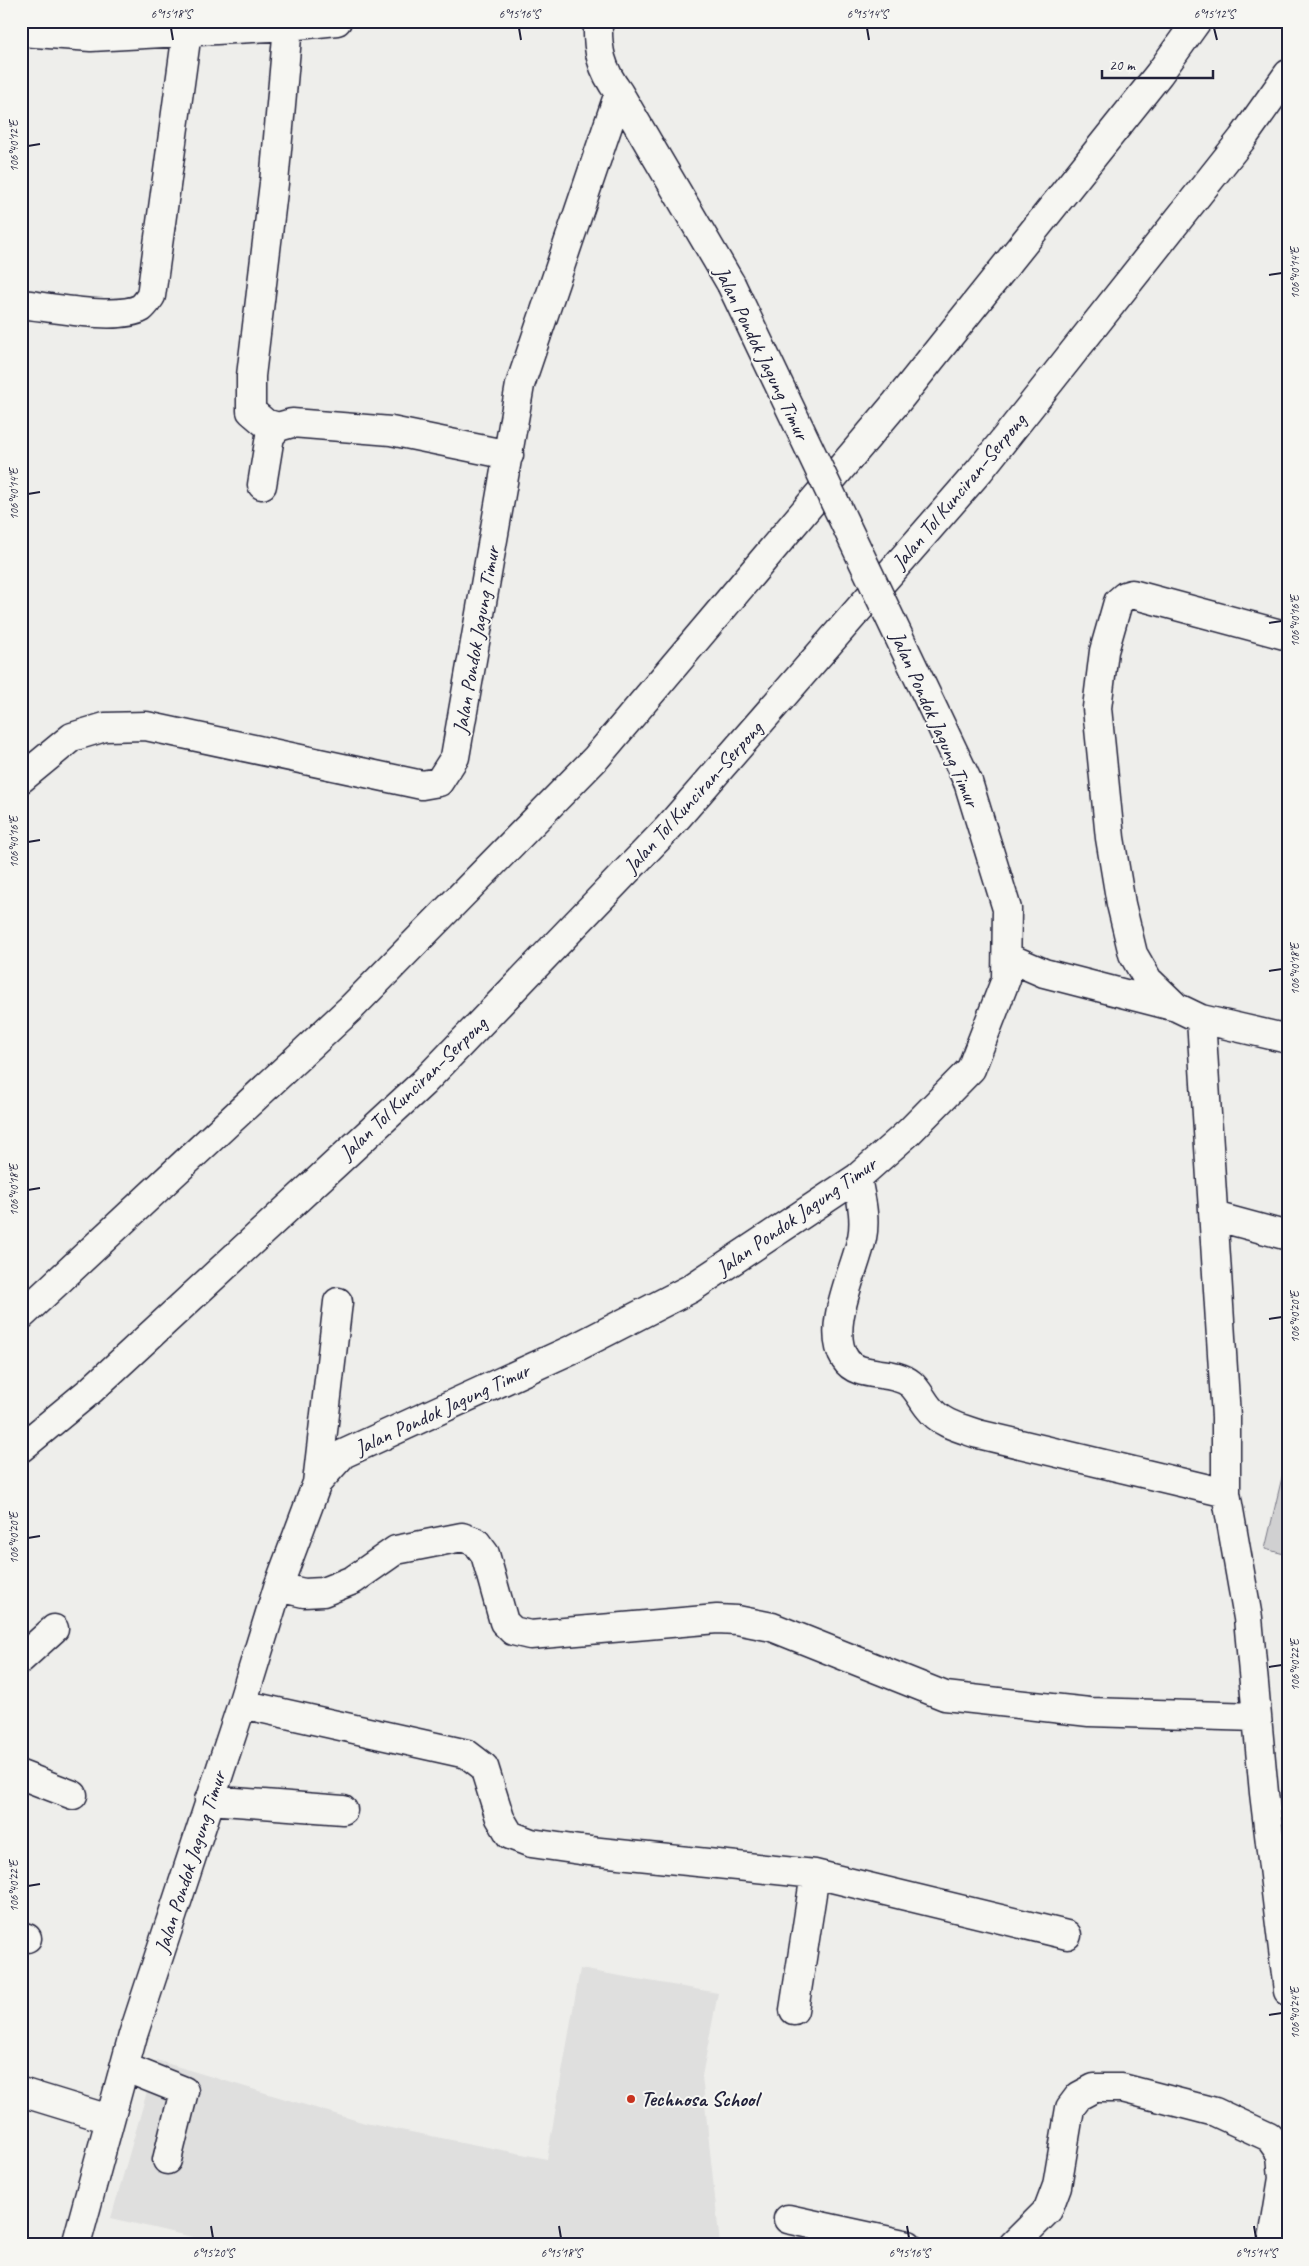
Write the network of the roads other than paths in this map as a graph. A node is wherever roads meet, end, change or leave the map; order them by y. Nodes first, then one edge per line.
1 (338, 21) edge
2 (598, 21) edge
3 (1197, 21) edge
4 (288, 26) junction
5 (181, 29) edge
6 (21, 32) edge
7 (1288, 74) edge
8 (619, 93) junction
9 (21, 304) edge
10 (278, 426) junction
11 (509, 455) junction
12 (262, 485) dead end
13 (1288, 636) edge
14 (21, 780) edge
15 (1007, 957) junction
16 (1176, 1007) junction
17 (1201, 1019) junction
18 (1288, 1038) edge
19 (857, 1178) junction
20 (1214, 1216) junction
21 (1288, 1236) edge
22 (338, 1302) dead end
23 (21, 1316) edge
24 (21, 1448) edge
25 (317, 1483) junction
26 (1226, 1493) junction
27 (278, 1587) junction
28 (54, 1630) dead end
29 (21, 1659) edge
30 (242, 1704) junction
31 (1257, 1717) junction
32 (21, 1775) edge
33 (73, 1795) dead end
34 (209, 1800) junction
35 (343, 1810) dead end
36 (815, 1874) junction
37 (1067, 1935) dead end
38 (1288, 1991) edge
39 (794, 2010) dead end
40 (124, 2068) junction
41 (21, 2092) edge
42 (109, 2119) junction
43 (1288, 2126) edge
44 (1281, 2154) junction
45 (167, 2160) dead end
46 (788, 2219) dead end
47 (76, 2245) edge
48 (908, 2245) edge
49 (1013, 2245) edge
50 (1272, 2245) edge

1 - 4 main road
2 - 8 main road, Jalan Pondok Jagung Timur
3 - 23 main road
4 - 5 main road
4 - 10 main road
5 - 6 main road
5 - 9 main road
7 - 24 main road, Jalan Tol Kunciran–Serpong
8 - 11 main road, Jalan Pondok Jagung Timur
8 - 15 main road, Jalan Pondok Jagung Timur, bridge
10 - 11 main road
10 - 12 main road
11 - 14 main road, Jalan Pondok Jagung Timur
13 - 16 main road
15 - 16 main road
15 - 19 main road, Jalan Pondok Jagung Timur
16 - 17 main road
17 - 18 main road
17 - 20 main road
19 - 25 main road, Jalan Pondok Jagung Timur
19 - 26 main road
20 - 21 main road
20 - 26 main road
22 - 25 main road, Jalan Pondok Jagung Timur
25 - 27 main road, Jalan Pondok Jagung Timur
26 - 31 main road
27 - 30 main road, Jalan Pondok Jagung Timur
27 - 31 main road
28 - 29 main road
30 - 34 main road, Jalan Pondok Jagung Timur
30 - 36 main road
31 - 38 main road
32 - 33 main road
34 - 35 main road
34 - 40 main road, Jalan Pondok Jagung Timur
36 - 37 main road
36 - 39 main road
40 - 42 main road, Jalan Pondok Jagung Timur
40 - 45 main road
41 - 42 main road
42 - 47 main road, Jalan Pondok Jagung Timur
43 - 44 main road
44 - 49 main road
44 - 50 main road
46 - 48 main road

